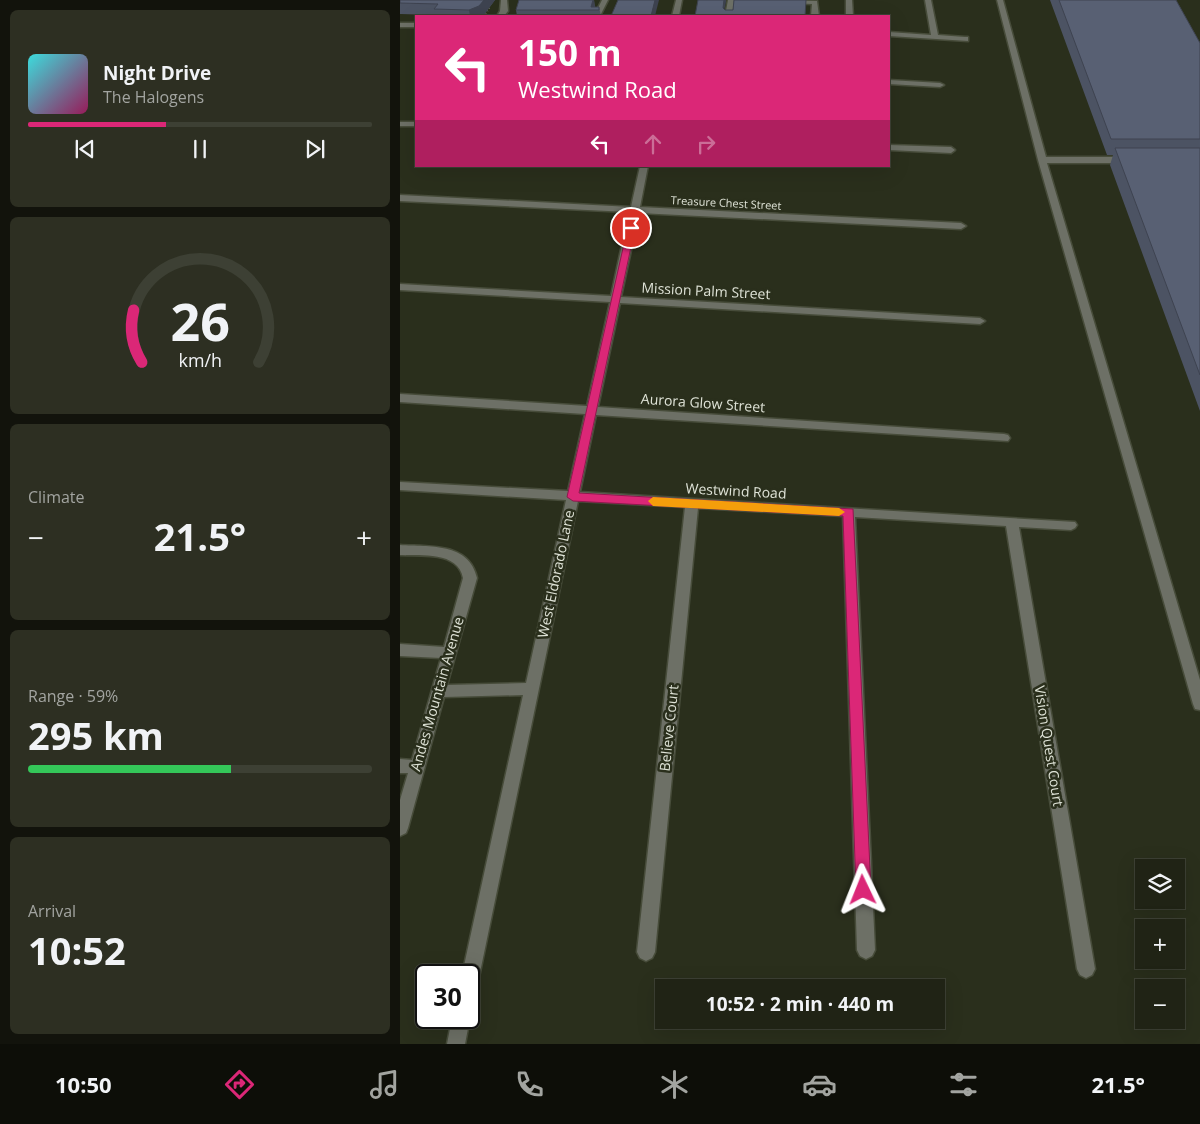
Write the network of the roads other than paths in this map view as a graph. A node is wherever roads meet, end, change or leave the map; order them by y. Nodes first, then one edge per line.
1 (504, 0) edge
2 (605, 0) edge
3 (679, 0) edge
4 (731, 0) edge
5 (767, 0) edge
6 (849, 0) edge
7 (928, 0) edge
8 (1000, 0) edge
9 (502, 15) edge
10 (598, 15) edge
11 (676, 15) edge
12 (729, 15) edge
13 (815, 15) edge
14 (850, 15) edge
15 (400, 24) edge
16 (415, 25) edge
17 (890, 34) edge
18 (935, 36) junction
19 (965, 39) dead end
20 (890, 82) edge
21 (940, 85) dead end
22 (400, 124) edge
23 (415, 124) edge
24 (890, 147) edge
25 (951, 150) dead end
26 (1042, 160) junction
27 (1141, 160) edge
28 (644, 167) edge
29 (400, 198) edge
30 (635, 210) junction
31 (960, 226) dead end
32 (400, 287) edge
33 (615, 300) junction
34 (980, 321) dead end
35 (400, 398) edge
36 (591, 410) junction
37 (1004, 438) dead end
38 (400, 486) edge
39 (573, 497) junction
40 (692, 504) junction
41 (849, 512) junction
42 (1012, 522) junction
43 (1071, 525) dead end
44 (400, 550) edge
45 (400, 650) edge
46 (449, 653) junction
47 (530, 689) junction
48 (439, 691) junction
49 (1200, 704) edge
50 (400, 766) edge
51 (416, 768) junction
52 (400, 828) edge
53 (866, 950) dead end
54 (646, 952) dead end
55 (473, 964) edge
56 (1086, 969) dead end
57 (459, 1029) edge
58 (456, 1044) edge

1 - 9 street
2 - 10 street
3 - 11 street
4 - 12 street
5 - 13 street
6 - 14 street
7 - 18 street
8 - 26 street
15 - 16 street
17 - 18 street
18 - 19 street
20 - 21 street
22 - 23 street
24 - 25 street
26 - 27 street
26 - 49 street
28 - 30 street, West Eldorado Lane
29 - 30 street, Treasure Chest Street
30 - 31 street, Treasure Chest Street
30 - 33 street, West Eldorado Lane
32 - 33 street, Mission Palm Street
33 - 34 street, Mission Palm Street
33 - 36 street, West Eldorado Lane
35 - 36 street, Aurora Glow Street
36 - 37 street, Aurora Glow Street
36 - 39 street, West Eldorado Lane
38 - 39 street, Westwind Road
39 - 40 street, Westwind Road
39 - 47 street, West Eldorado Lane
40 - 41 street, Westwind Road
40 - 54 street, Believe Court
41 - 42 street, Westwind Road
41 - 53 street
42 - 43 street, Westwind Road
42 - 56 street, Vision Quest Court
44 - 46 street, Andes Mountain Avenue
45 - 46 street
46 - 48 street, Andes Mountain Avenue
47 - 48 street
47 - 55 street, West Eldorado Lane
48 - 51 street, Andes Mountain Avenue
50 - 51 street
51 - 52 street, Andes Mountain Avenue
57 - 58 street

